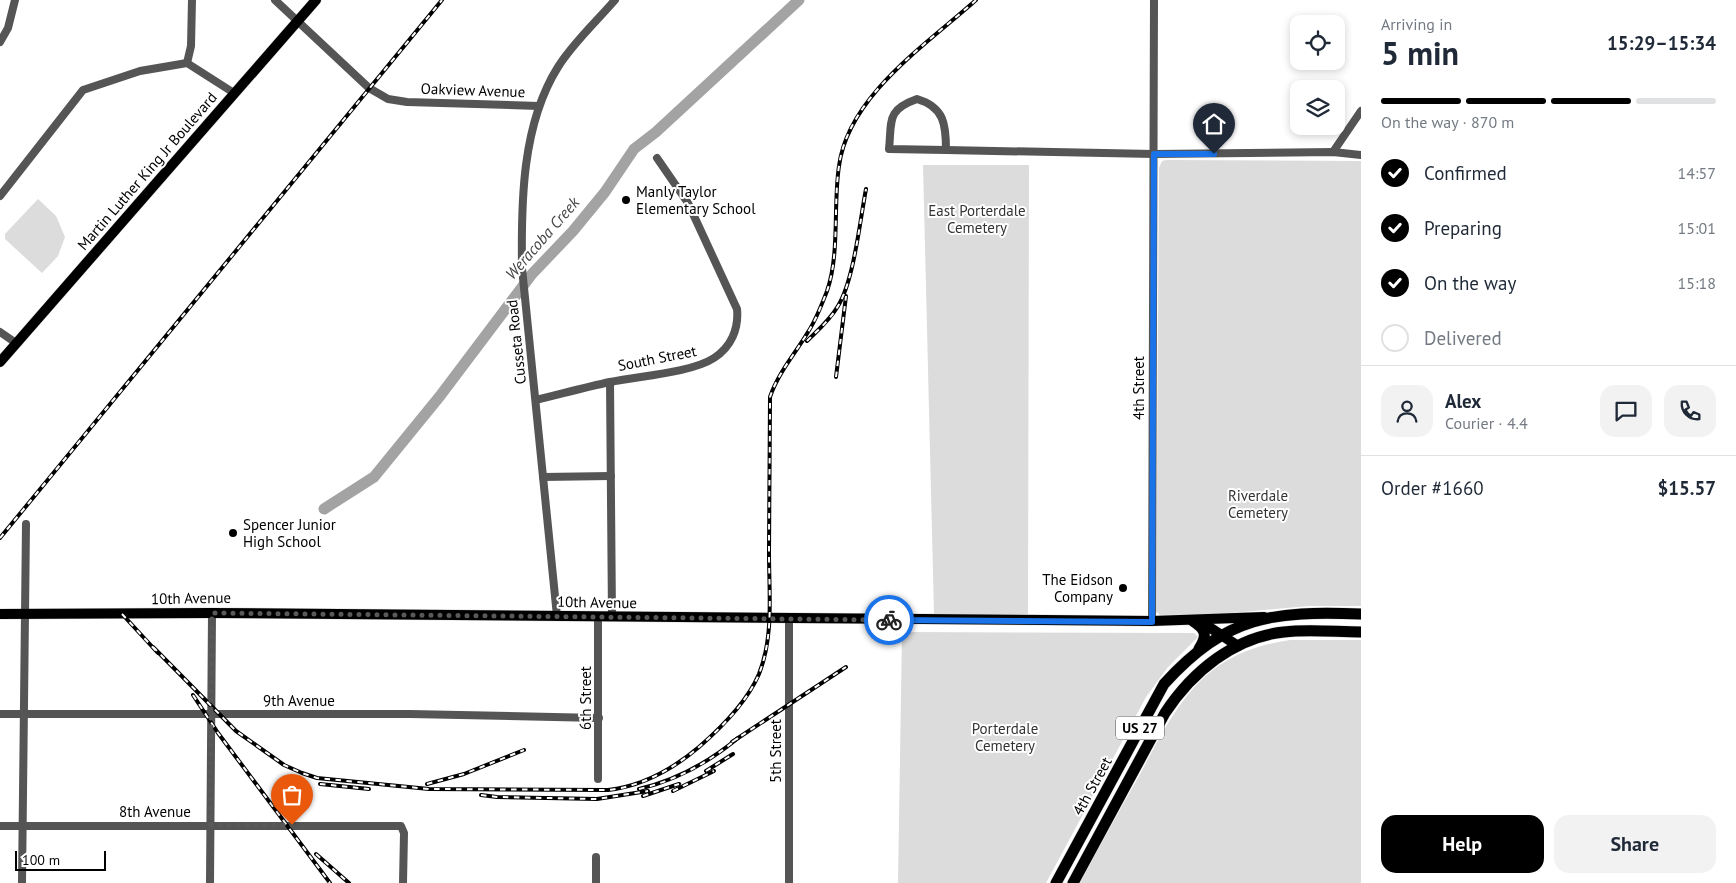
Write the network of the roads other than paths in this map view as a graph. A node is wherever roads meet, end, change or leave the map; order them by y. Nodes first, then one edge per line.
1 (15, 0) edge
2 (192, 0) edge
3 (275, 0) edge
4 (316, 0) edge
5 (615, 0) edge
6 (1154, 0) edge
7 (296, 22) junction
8 (0, 42) edge
9 (187, 63) junction
10 (234, 93) junction
11 (539, 106) junction
12 (1361, 111) edge
13 (946, 150) junction
14 (1334, 152) junction
15 (1154, 154) junction
16 (1361, 155) edge
17 (657, 158) dead end
18 (0, 196) edge
19 (0, 332) edge
20 (16, 343) junction
21 (0, 362) edge
22 (610, 382) junction
23 (536, 400) junction
24 (611, 476) junction
25 (543, 477) junction
26 (26, 524) dead end
27 (212, 613) junction
28 (0, 614) edge
29 (1361, 614) edge
30 (23, 615) junction
31 (558, 616) junction
32 (1269, 616) junction
33 (598, 617) junction
34 (612, 617) junction
35 (789, 619) junction
36 (1193, 621) junction
37 (1152, 622) junction
38 (1361, 624) edge
39 (1334, 632) junction
40 (1361, 632) edge
41 (1223, 635) junction
42 (1238, 646) junction
43 (1199, 650) junction
44 (0, 714) edge
45 (22, 714) junction
46 (210, 714) junction
47 (598, 718) junction
48 (598, 779) dead end
49 (210, 825) junction
50 (0, 826) edge
51 (22, 826) junction
52 (596, 857) dead end
53 (22, 883) edge
54 (210, 883) edge
55 (403, 883) edge
56 (596, 883) edge
57 (789, 883) edge
58 (1056, 883) edge
59 (1073, 883) edge

1 - 8 street
2 - 9 street
3 - 7 street, Oakview Avenue
4 - 7 main road, Martin Luther King Jr Boulevard
5 - 11 street, Cusseta Road
6 - 15 street, 4th Street
7 - 10 main road, Martin Luther King Jr Boulevard
7 - 11 street, Oakview Avenue
9 - 10 street
9 - 18 street
10 - 20 main road, Martin Luther King Jr Boulevard
11 - 23 street, Cusseta Road
12 - 14 street
13 - 13 street
13 - 15 street
14 - 15 street
14 - 16 street
15 - 37 street, 4th Street
17 - 22 street, South Street
19 - 20 street
20 - 21 main road, Martin Luther King Jr Boulevard
22 - 23 street
22 - 24 street, South Street
23 - 25 street, Cusseta Road
24 - 25 street
24 - 34 street, South Street
25 - 31 street, Cusseta Road
26 - 30 street
27 - 30 main road, 10th Avenue
27 - 31 main road, 10th Avenue
27 - 46 street
28 - 30 main road, 10th Avenue
29 - 32 highway, 4th Street / US 27
30 - 45 street
31 - 33 main road, 10th Avenue
32 - 36 main road, 10th Avenue
32 - 41 highway, 4th Street / US 27
33 - 34 main road, 10th Avenue
33 - 47 street, 6th Street
34 - 35 main road, 10th Avenue
35 - 37 main road, 10th Avenue
35 - 57 street, 5th Street
36 - 37 main road, 10th Avenue
36 - 41 main road, 10th Avenue
36 - 43 highway
38 - 39 highway
39 - 40 highway, 4th Street / US 27
39 - 42 highway, 4th Street / US 27
41 - 42 main road, 10th Avenue
41 - 43 highway, 4th Street / US 27
42 - 59 highway, 4th Street / US 27
43 - 58 highway, 4th Street / US 27
44 - 45 street, 9th Avenue
45 - 46 street, 9th Avenue
45 - 51 street
46 - 47 street, 9th Avenue
46 - 49 street
47 - 48 street, 6th Street
49 - 51 street, 8th Avenue
49 - 54 street
49 - 55 street, 8th Avenue
50 - 51 street, 8th Avenue
51 - 53 street
52 - 56 street

